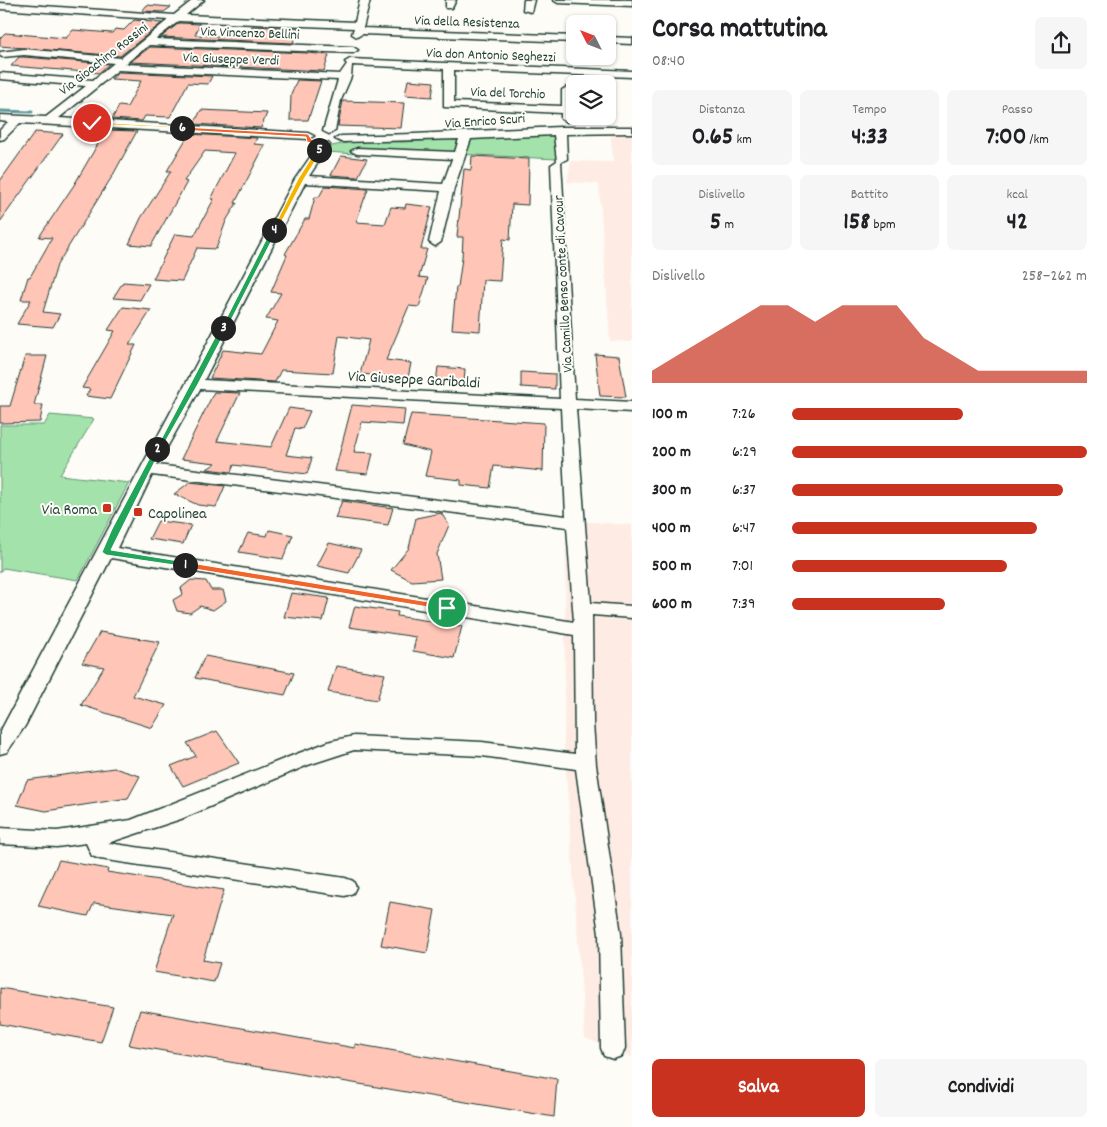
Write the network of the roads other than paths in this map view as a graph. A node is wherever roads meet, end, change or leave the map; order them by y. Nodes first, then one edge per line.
1 (199, 0) edge
2 (365, 0) edge
3 (558, 0) edge
4 (632, 3) edge
5 (0, 6) edge
6 (176, 18) junction
7 (358, 28) junction
8 (566, 39) edge
9 (616, 40) edge
10 (632, 41) edge
11 (146, 42) junction
12 (353, 50) junction
13 (3, 54) dead end
14 (350, 62) junction
15 (119, 64) junction
16 (449, 66) junction
17 (632, 74) edge
18 (0, 76) edge
19 (346, 76) junction
20 (95, 83) junction
21 (566, 110) edge
22 (566, 117) edge
23 (0, 118) edge
24 (17, 119) junction
25 (48, 121) junction
26 (564, 130) junction
27 (632, 130) edge
28 (329, 131) junction
29 (308, 136) junction
30 (466, 136) junction
31 (0, 137) edge
32 (341, 139) junction
33 (324, 144) junction
34 (357, 151) dead end
35 (460, 156) junction
36 (559, 162) joint
37 (301, 179) junction
38 (448, 188) junction
39 (435, 242) dead end
40 (195, 384) junction
41 (568, 403) junction
42 (632, 407) edge
43 (147, 469) junction
44 (577, 524) junction
45 (106, 552) junction
46 (582, 608) junction
47 (632, 612) edge
48 (583, 630) junction
49 (0, 747) edge
50 (586, 763) junction
51 (111, 830) junction
52 (0, 836) edge
53 (345, 887) dead end
54 (613, 1048) dead end

1 - 6 street, Via Gioachino Rossini
2 - 7 street
3 - 4 street
5 - 6 street, Via della Resistenza
6 - 7 street, Via della Resistenza
6 - 11 street, Via Gioachino Rossini
7 - 8 street, Via della Resistenza
7 - 12 street
9 - 10 street
11 - 12 street, Via Vincenzo Bellini
11 - 15 street, Via Gioachino Rossini
12 - 14 street
13 - 15 street, Via Giuseppe Verdi
14 - 16 street, Via don Antonio Seghezzi
14 - 19 street
15 - 19 street, Via Giuseppe Verdi
15 - 20 street, Via Gioachino Rossini
16 - 17 street, Via don Antonio Seghezzi
16 - 21 street, Via del Torchio
18 - 20 street
19 - 28 street
20 - 25 street, Via Gioachino Rossini
22 - 26 street, Via del Torchio
23 - 24 street
24 - 25 street
24 - 31 street
25 - 29 street
26 - 27 street, Via Enrico Scuri
26 - 30 street, Via Enrico Scuri
26 - 36 street, Via del Torchio
28 - 29 street
28 - 32 street
29 - 33 street
30 - 32 street, Via Enrico Scuri
30 - 35 street
32 - 33 street, Via Enrico Scuri
33 - 37 street
34 - 35 street
35 - 38 street
36 - 41 street, Via Camillo Benso conte di Cavour
37 - 38 street
37 - 40 street
38 - 39 street
40 - 41 street, Via Giuseppe Garibaldi
40 - 43 street
41 - 42 street, Via Giuseppe Garibaldi
41 - 44 street, Via Camillo Benso conte di Cavour
43 - 44 street
43 - 45 street
44 - 46 street, Via Camillo Benso conte di Cavour
45 - 48 street
45 - 49 street
46 - 47 street
46 - 48 street, Via Camillo Benso conte di Cavour
48 - 50 street, Via Camillo Benso conte di Cavour
50 - 51 street
50 - 54 street, Via Camillo Benso conte di Cavour
51 - 52 street
51 - 53 street

